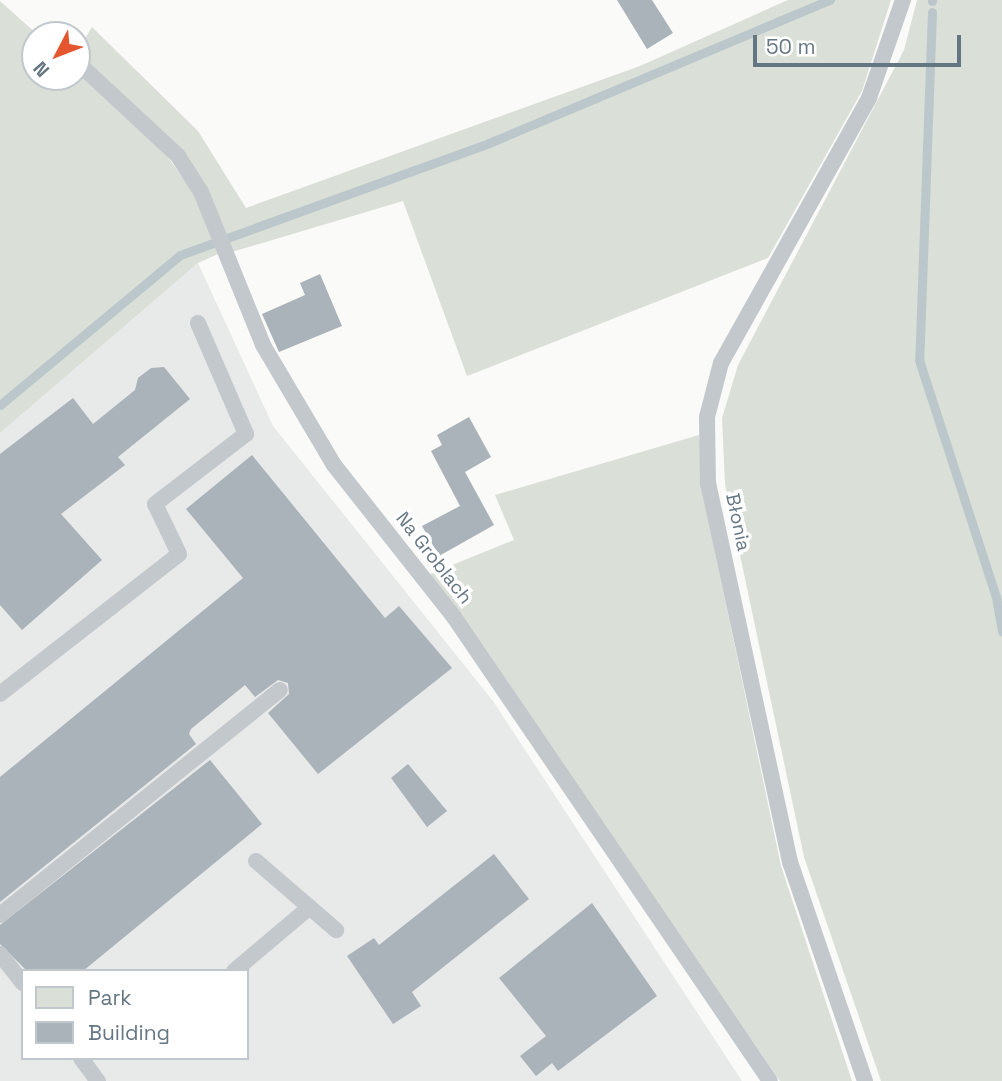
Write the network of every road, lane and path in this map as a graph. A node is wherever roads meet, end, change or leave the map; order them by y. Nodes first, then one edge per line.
1 (903, 0) edge
2 (91, 75) edge
3 (198, 323) dead end
4 (280, 690) dead end
5 (0, 694) edge
6 (256, 861) dead end
7 (310, 907) junction
8 (0, 915) edge
9 (336, 930) dead end
10 (0, 954) edge
11 (236, 969) edge
12 (21, 980) edge
13 (82, 1060) edge
14 (98, 1081) edge
15 (770, 1081) edge
16 (865, 1081) edge

1 - 16 lane, Błonia
2 - 15 lane, Na Groblach
3 - 5 lane
4 - 8 lane
6 - 7 lane
7 - 9 lane
7 - 11 lane
10 - 12 lane
13 - 14 lane

